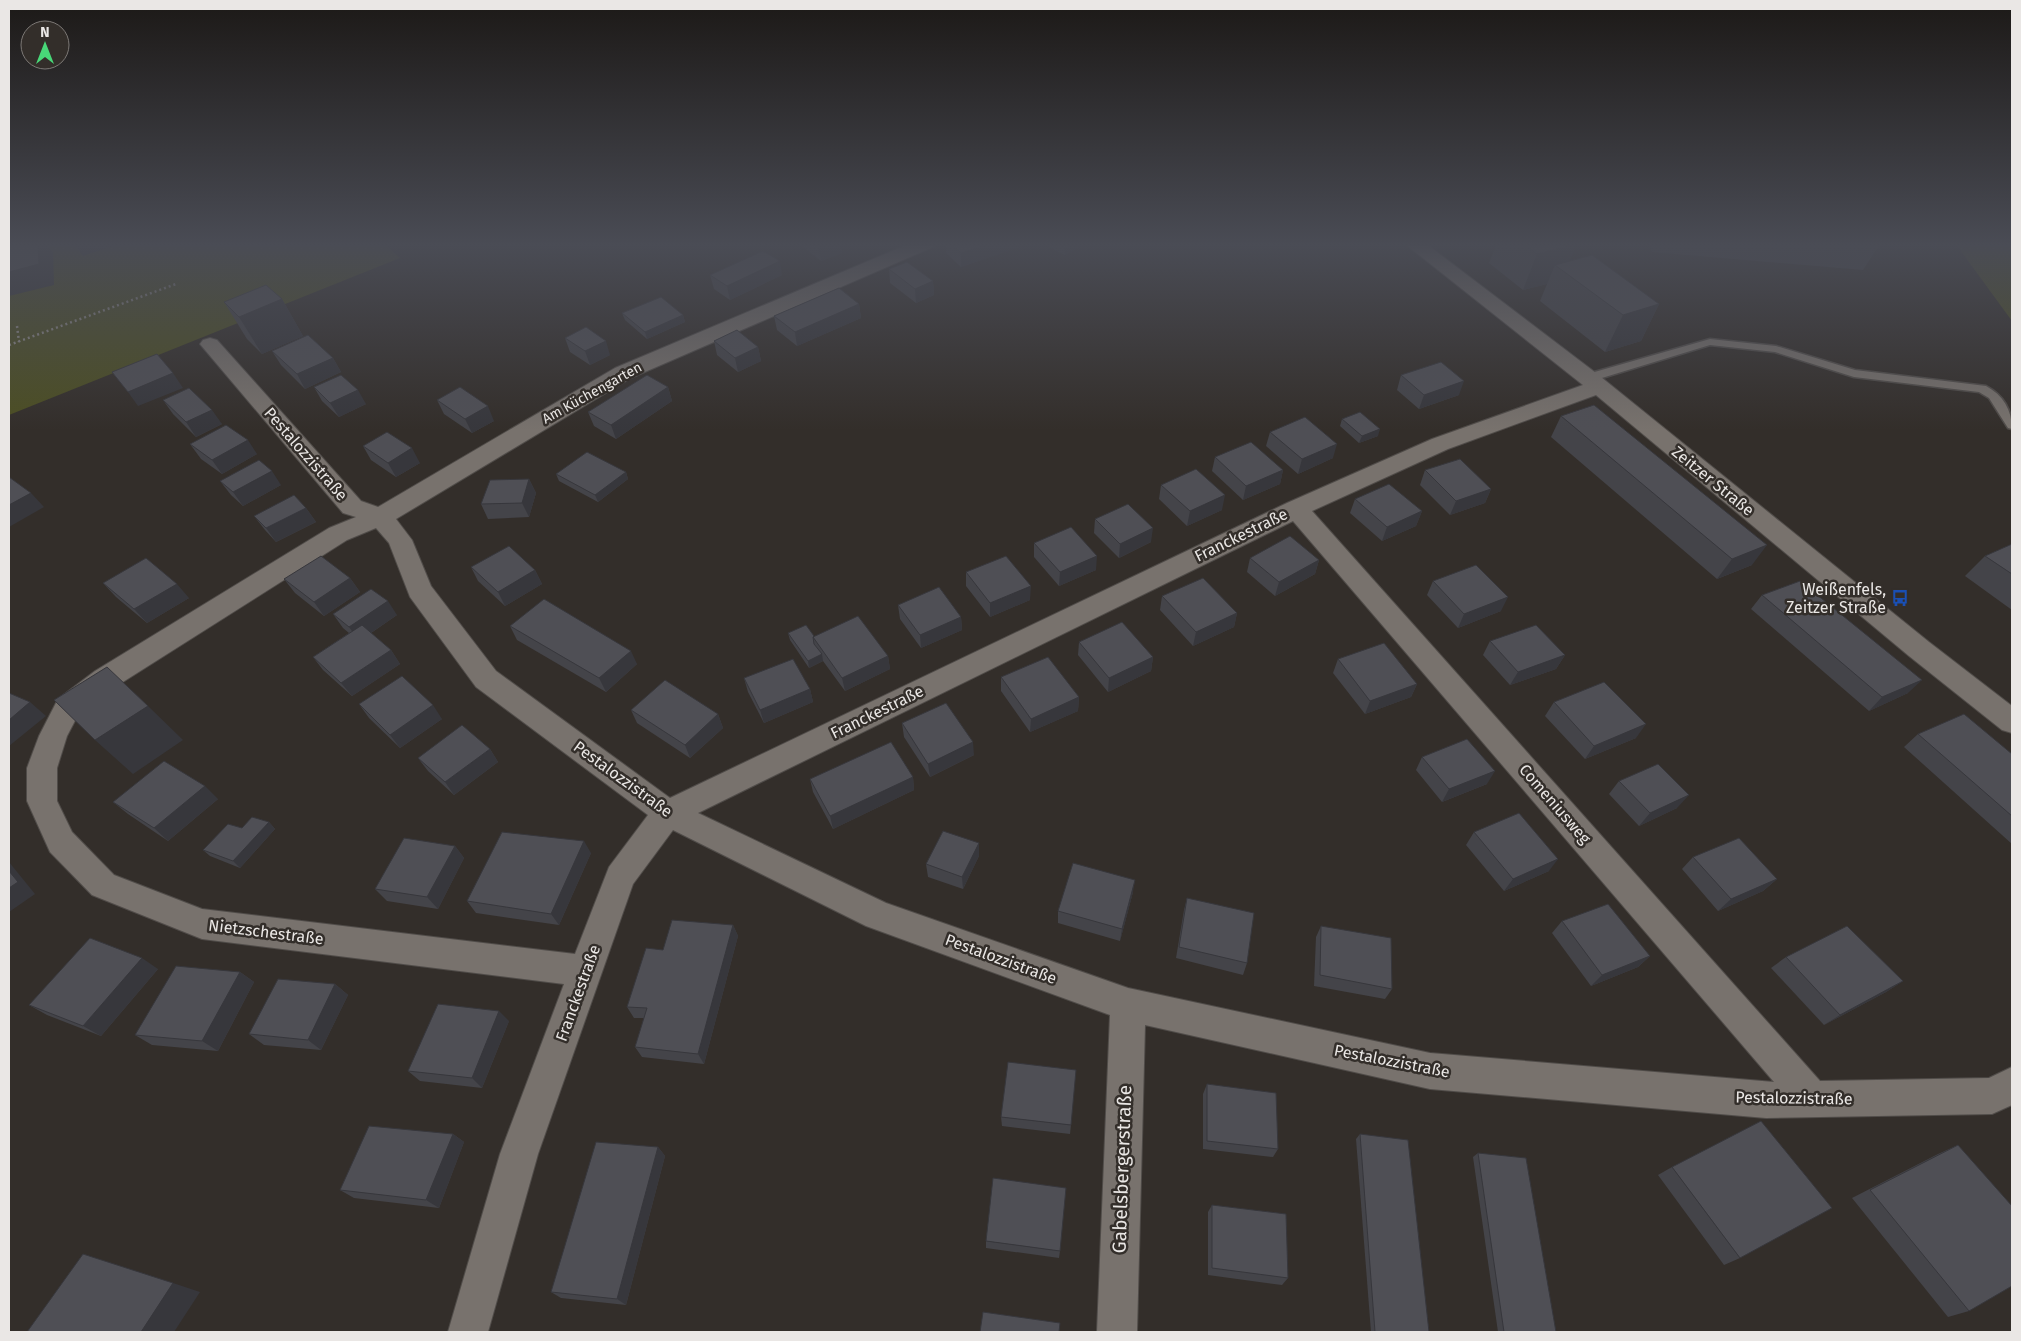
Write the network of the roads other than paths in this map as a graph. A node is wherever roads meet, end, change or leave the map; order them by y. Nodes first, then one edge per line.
1 (780, 306) edge
2 (1493, 306) edge
3 (210, 344) dead end
4 (1593, 383) junction
5 (2012, 425) edge
6 (1296, 509) junction
7 (380, 517) junction
8 (2012, 722) edge
9 (668, 813) junction
10 (586, 971) junction
11 (1128, 1005) junction
12 (2012, 1085) edge
13 (1812, 1100) junction
14 (468, 1332) edge
15 (1117, 1332) edge

1 - 7 street, Am Küchengarten
2 - 4 street, Zeitzer Straße
3 - 7 street, Pestalozzistraße
4 - 5 lane
4 - 6 street, Franckestraße
4 - 8 street, Zeitzer Straße
6 - 9 street, Franckestraße
6 - 13 street, Comeniusweg
7 - 9 street, Pestalozzistraße
7 - 10 street, Nietzschestraße
9 - 10 street, Franckestraße
9 - 11 street, Pestalozzistraße
10 - 14 street, Franckestraße
11 - 13 street, Pestalozzistraße
11 - 15 street, Gabelsbergerstraße
12 - 13 street, Pestalozzistraße

